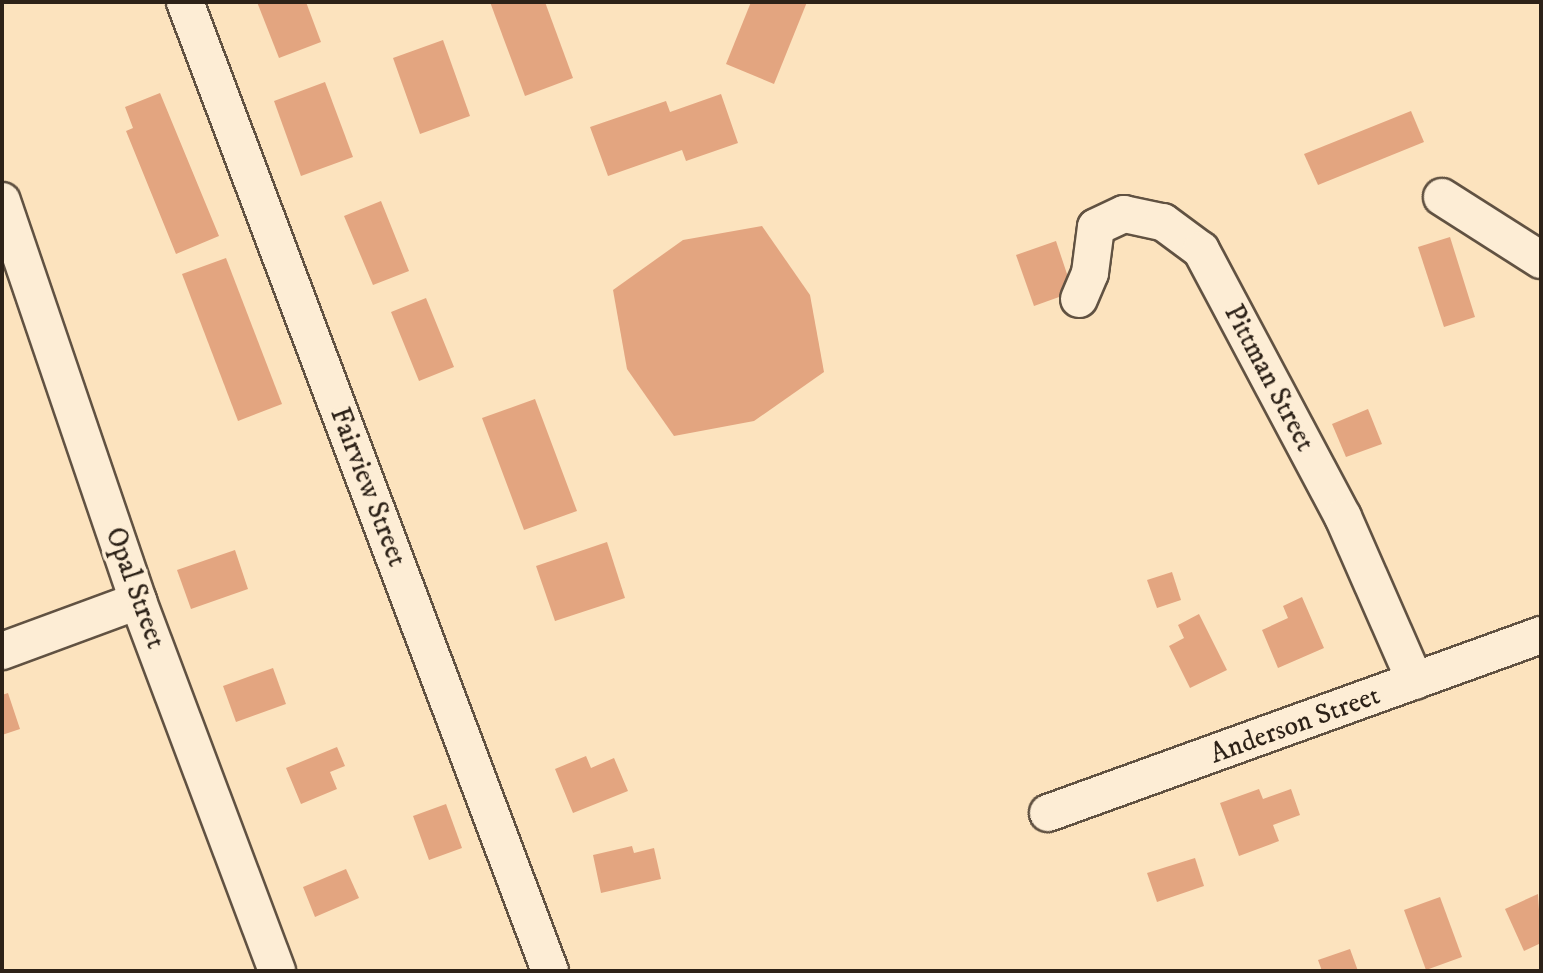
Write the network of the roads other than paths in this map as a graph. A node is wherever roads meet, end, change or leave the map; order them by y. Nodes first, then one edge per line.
1 (185, 2) edge
2 (1442, 197) dead end
3 (2, 201) edge
4 (1541, 260) edge
5 (1079, 299) dead end
6 (138, 601) junction
7 (1541, 635) edge
8 (2, 651) edge
9 (1415, 681) junction
10 (1048, 813) dead end
11 (277, 971) edge
12 (550, 971) edge

1 - 12 street, Fairview Street
2 - 4 street
3 - 6 street, Opal Street
5 - 9 street, Pittman Street
6 - 8 street
6 - 11 street, Opal Street
7 - 9 street, Anderson Street
9 - 10 street, Anderson Street

